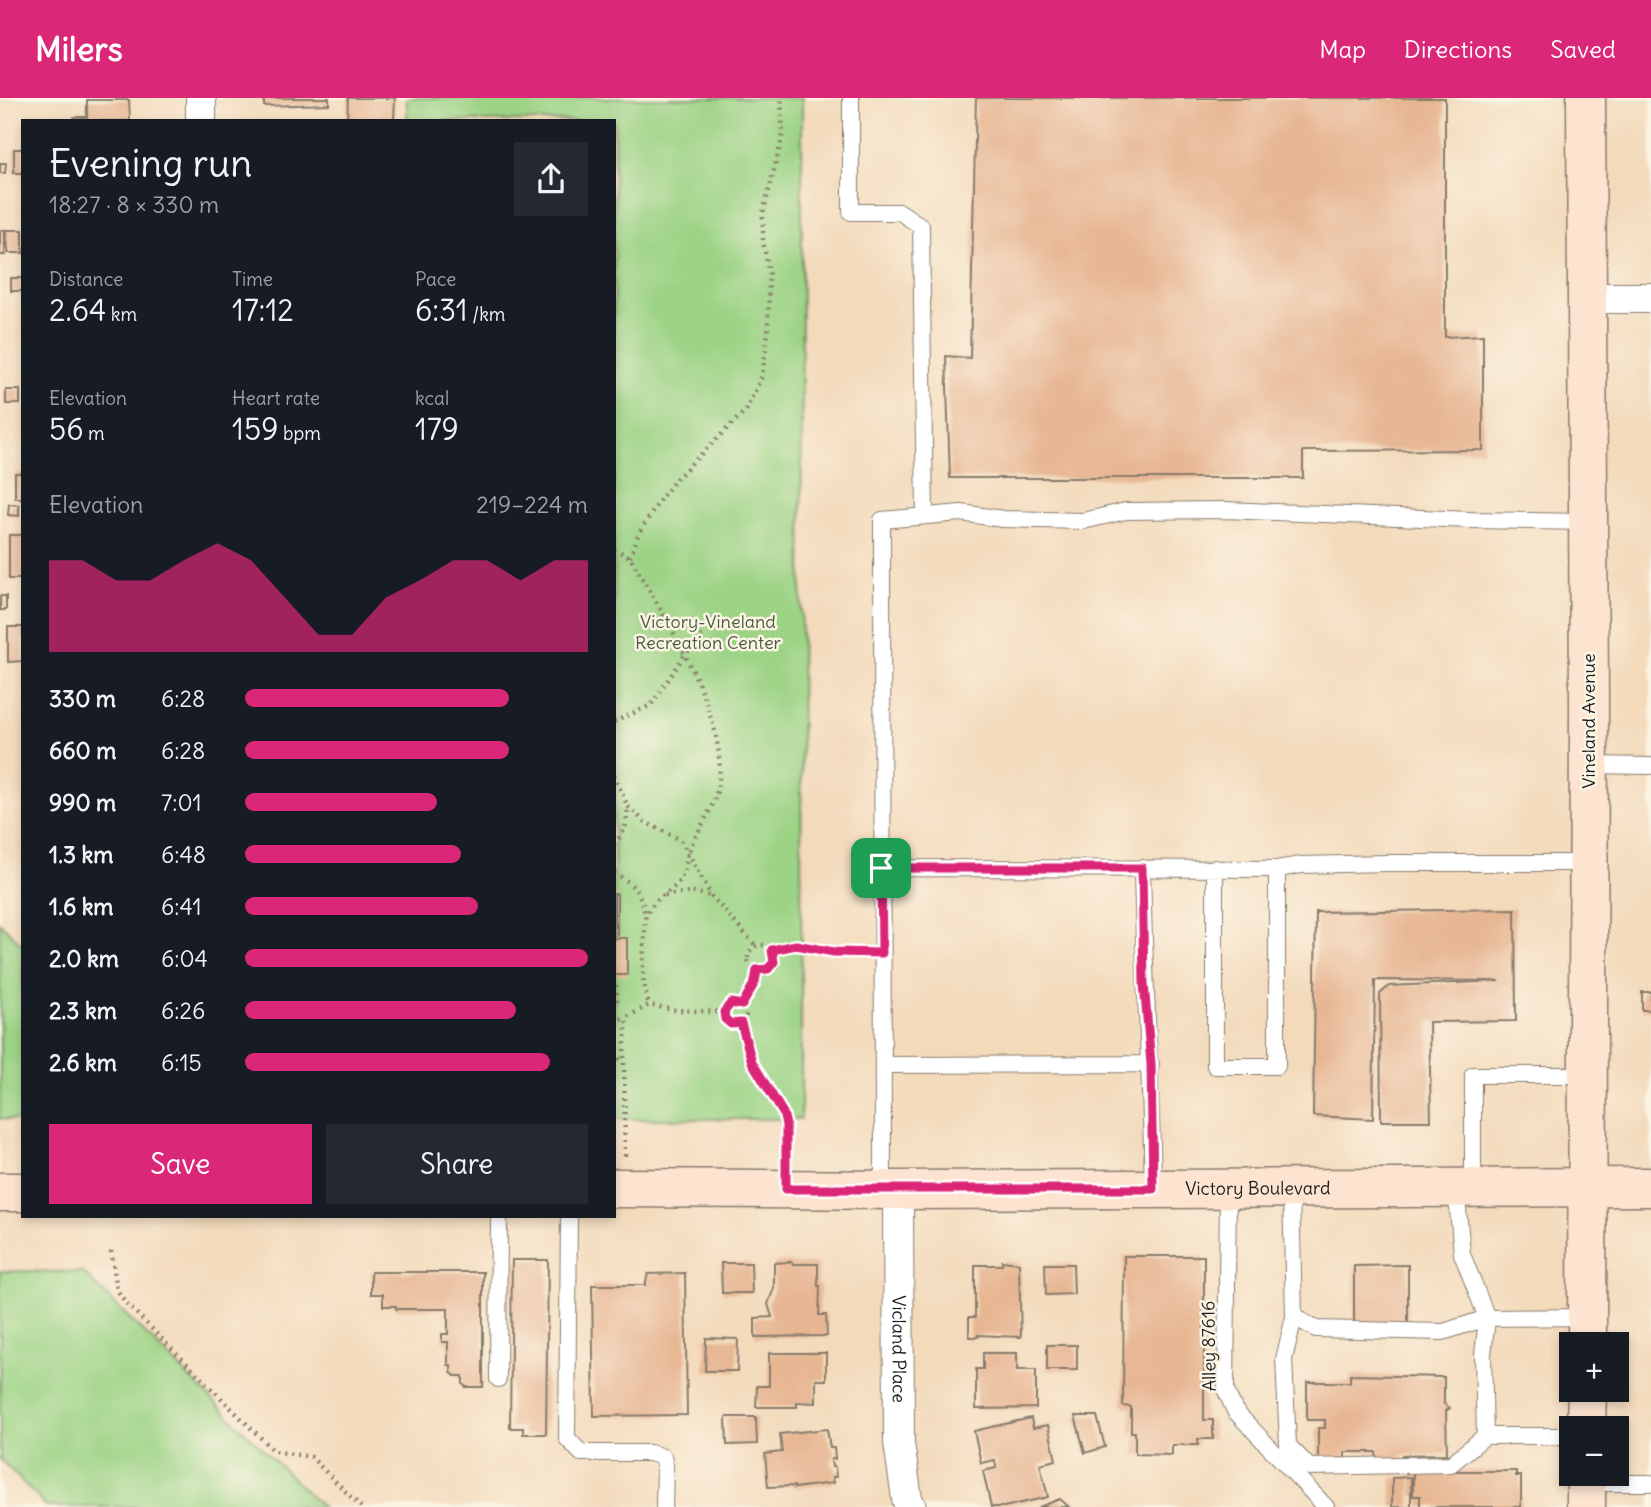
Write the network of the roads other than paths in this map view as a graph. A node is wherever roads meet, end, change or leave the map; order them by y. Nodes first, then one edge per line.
1 (201, 98) edge
2 (851, 98) edge
3 (1586, 98) edge
4 (201, 119) edge
5 (1586, 298) junction
6 (1651, 298) edge
7 (925, 516) junction
8 (1587, 522) junction
9 (1589, 765) junction
10 (1651, 765) edge
11 (1589, 863) junction
12 (881, 868) junction
13 (1142, 868) junction
14 (1215, 868) junction
15 (1277, 869) junction
16 (1151, 1064) junction
17 (883, 1065) junction
18 (1588, 1076) junction
19 (1587, 1185) junction
20 (1651, 1186) edge
21 (1464, 1187) junction
22 (620, 1188) edge
23 (1228, 1188) junction
24 (1153, 1189) junction
25 (1291, 1189) junction
26 (890, 1190) junction
27 (0, 1192) edge
28 (21, 1192) edge
29 (499, 1218) edge
30 (569, 1218) edge
31 (1294, 1317) junction
32 (1488, 1318) junction
33 (1587, 1331) edge
34 (498, 1379) dead end
35 (1485, 1436) junction
36 (1559, 1436) edge
37 (1651, 1483) edge
38 (1586, 1488) edge
39 (664, 1507) edge
40 (911, 1507) edge
41 (1326, 1507) edge

1 - 4 street
2 - 7 lane
3 - 5 main road, Vineland Avenue
5 - 6 street
5 - 8 main road, Vineland Avenue
7 - 8 lane
7 - 12 lane
8 - 9 main road, Vineland Avenue
9 - 10 lane
9 - 11 main road, Vineland Avenue
11 - 15 lane
11 - 18 main road, Vineland Avenue
12 - 13 lane
12 - 17 lane
13 - 14 lane
13 - 16 lane
14 - 15 lane
14 - 15 lane
16 - 17 lane
16 - 24 lane
17 - 26 lane
18 - 19 main road, Vineland Avenue
18 - 21 lane
19 - 20 main road, Victory Boulevard
19 - 21 main road, Victory Boulevard
19 - 33 main road, Vineland Avenue
21 - 25 main road, Victory Boulevard
21 - 32 lane
22 - 26 main road, Victory Boulevard
23 - 24 main road, Victory Boulevard
23 - 25 main road, Victory Boulevard
23 - 41 lane, Alley 87616
24 - 26 main road, Victory Boulevard
25 - 31 lane
26 - 40 street, Vicland Place
27 - 28 main road
29 - 34 lane
30 - 39 lane
31 - 32 lane
31 - 35 lane
32 - 33 lane
32 - 35 lane
35 - 36 lane
37 - 38 lane

